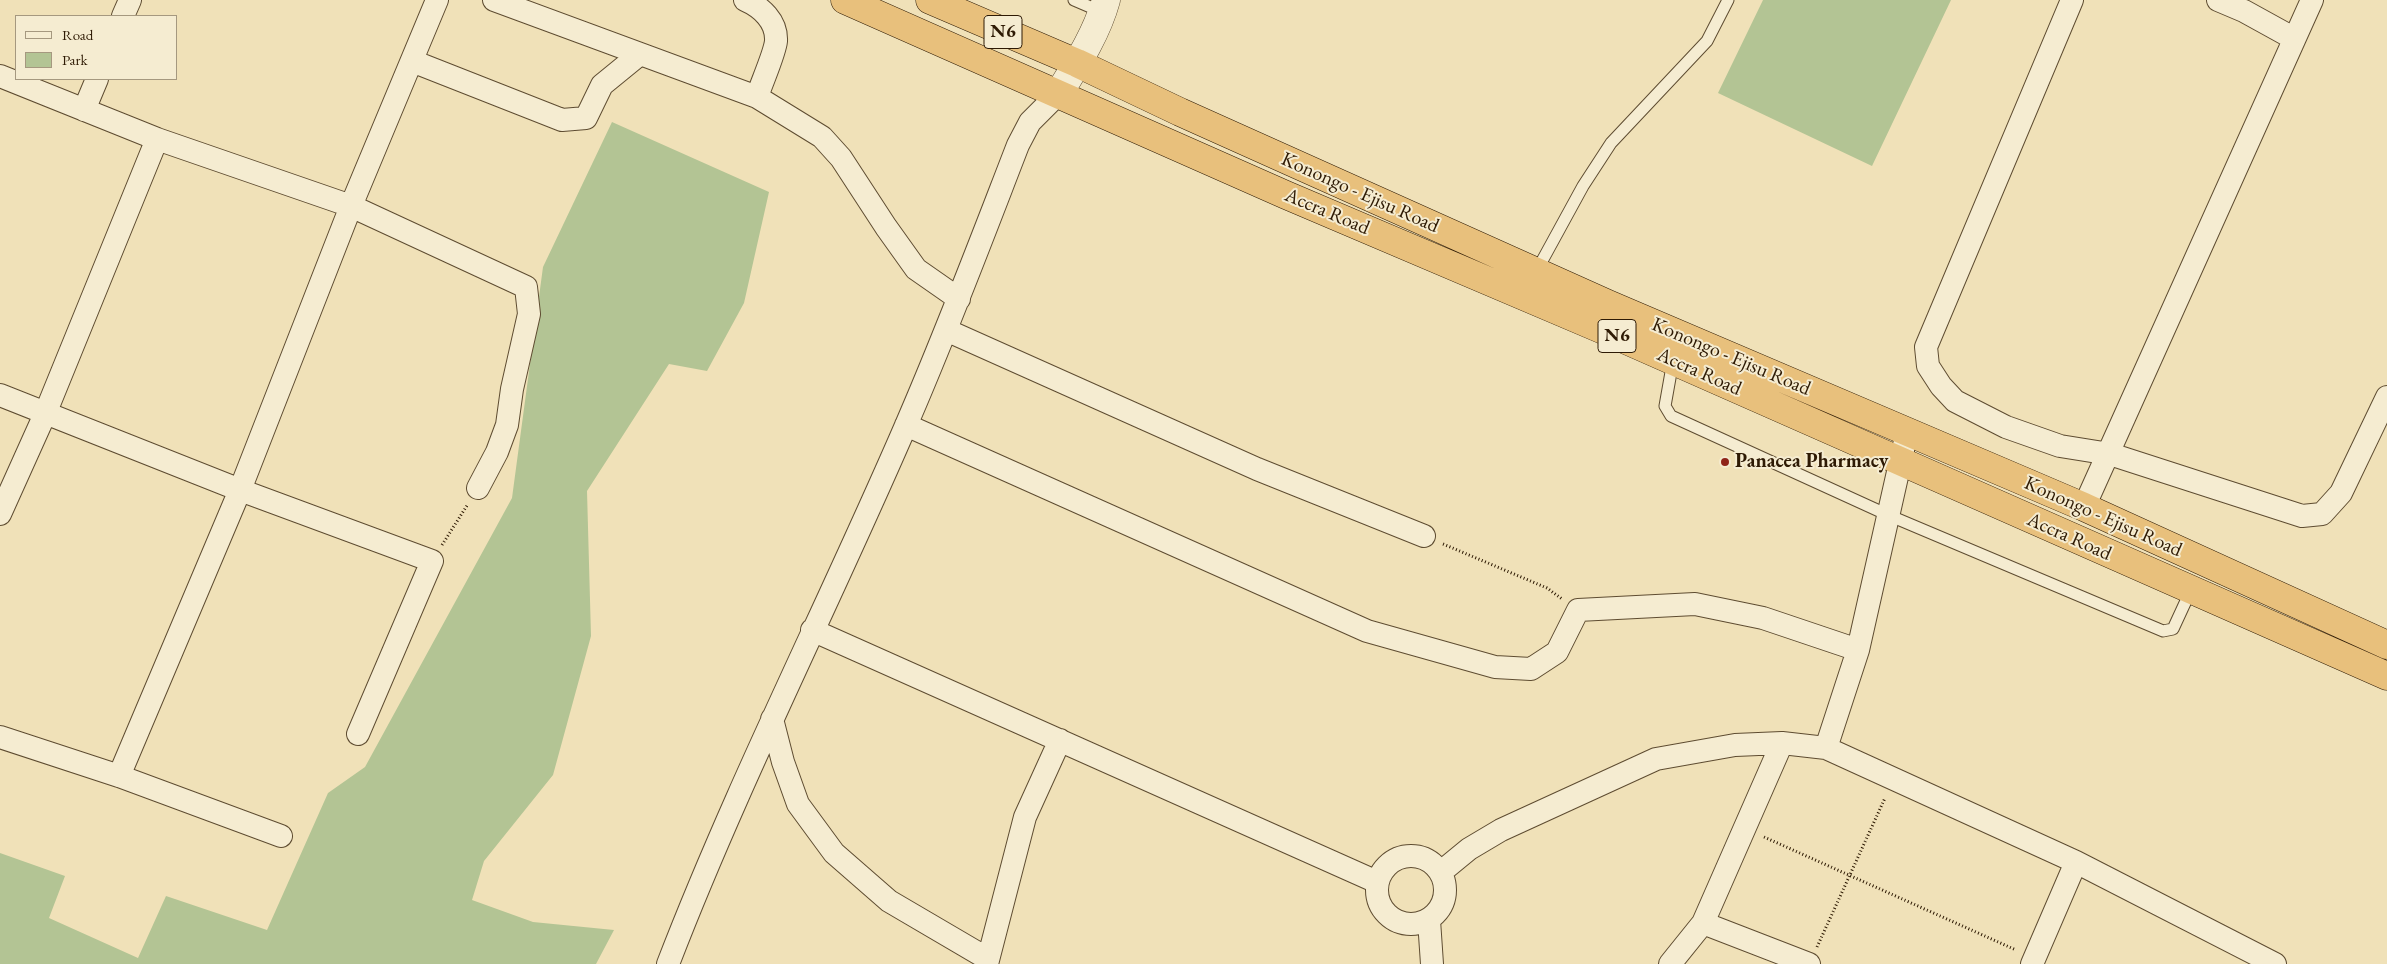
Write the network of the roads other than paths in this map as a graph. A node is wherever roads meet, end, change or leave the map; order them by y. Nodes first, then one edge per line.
1 (130, 0) edge
2 (437, 0) edge
3 (494, 0) edge
4 (745, 0) edge
5 (845, 0) edge
6 (930, 0) edge
7 (1074, 0) edge
8 (1728, 0) edge
9 (2072, 0) edge
10 (2218, 0) edge
11 (2312, 0) edge
12 (1104, 6) edge
13 (123, 15) edge
14 (2293, 38) junction
15 (640, 54) junction
16 (412, 61) junction
17 (1077, 63) junction
18 (0, 76) edge
19 (97, 80) edge
20 (1060, 93) junction
21 (757, 97) junction
22 (84, 110) junction
23 (158, 139) junction
24 (351, 206) junction
25 (1536, 272) junction
26 (959, 299) junction
27 (946, 330) junction
28 (1673, 361) junction
29 (0, 396) edge
30 (2387, 397) edge
31 (45, 414) junction
32 (906, 425) junction
33 (1907, 432) junction
34 (2110, 454) junction
35 (1900, 462) junction
36 (478, 488) road end
37 (240, 490) junction
38 (2084, 508) junction
39 (0, 514) edge
40 (1888, 515) junction
41 (1424, 536) road end
42 (2191, 590) junction
43 (812, 630) junction
44 (2387, 645) edge
45 (1858, 650) junction
46 (2387, 676) edge
47 (772, 719) junction
48 (358, 734) dead end
49 (0, 737) edge
50 (1060, 740) junction
51 (1782, 743) junction
52 (1826, 748) junction
53 (119, 776) junction
54 (281, 836) dead end
55 (2076, 862) junction
56 (1441, 872) junction
57 (1377, 882) junction
58 (1429, 920) junction
59 (1703, 923) junction
60 (2033, 961) edge
61 (988, 962) edge
62 (668, 964) edge
63 (1432, 964) edge
64 (1670, 964) edge
65 (1809, 964) edge
66 (2275, 964) edge

1 - 13 street
2 - 16 street
3 - 15 street
4 - 21 street
5 - 20 highway, Accra Road / N6
6 - 17 highway, N6
7 - 12 lane
8 - 25 lane
9 - 34 street
10 - 14 street
11 - 14 street
12 - 17 street
14 - 34 street
15 - 16 street
15 - 21 street
16 - 24 street
17 - 20 street
17 - 25 highway, Konongo - Ejisu Road / N6
18 - 22 street
19 - 22 street
20 - 26 street
20 - 28 highway, Accra Road / N6
21 - 26 street
22 - 23 street
23 - 24 street
23 - 31 street
24 - 36 street
24 - 37 street
25 - 33 highway, Konongo - Ejisu Road / N6
26 - 27 street
27 - 32 street
27 - 41 street
28 - 35 highway, Accra Road / N6
28 - 40 lane
29 - 31 street
30 - 34 street
31 - 37 street
31 - 39 street
32 - 43 street
32 - 45 street
33 - 35 street
33 - 38 highway, Konongo - Ejisu Road / N6
34 - 38 street
35 - 40 street
35 - 42 highway, Accra Road / N6
37 - 48 street
37 - 53 street
38 - 44 highway, Konongo - Ejisu Road / N6
40 - 42 lane
40 - 45 street
42 - 46 highway, Accra Road / N6
43 - 47 street
43 - 50 street
45 - 52 street
47 - 61 street
47 - 62 street
49 - 53 street
50 - 57 street
50 - 61 street
51 - 52 street
51 - 56 street
51 - 59 street
52 - 55 street
53 - 54 street
55 - 60 street
55 - 66 street
56 - 57 street
56 - 58 street
57 - 58 street
58 - 63 street
59 - 64 street
59 - 65 street

